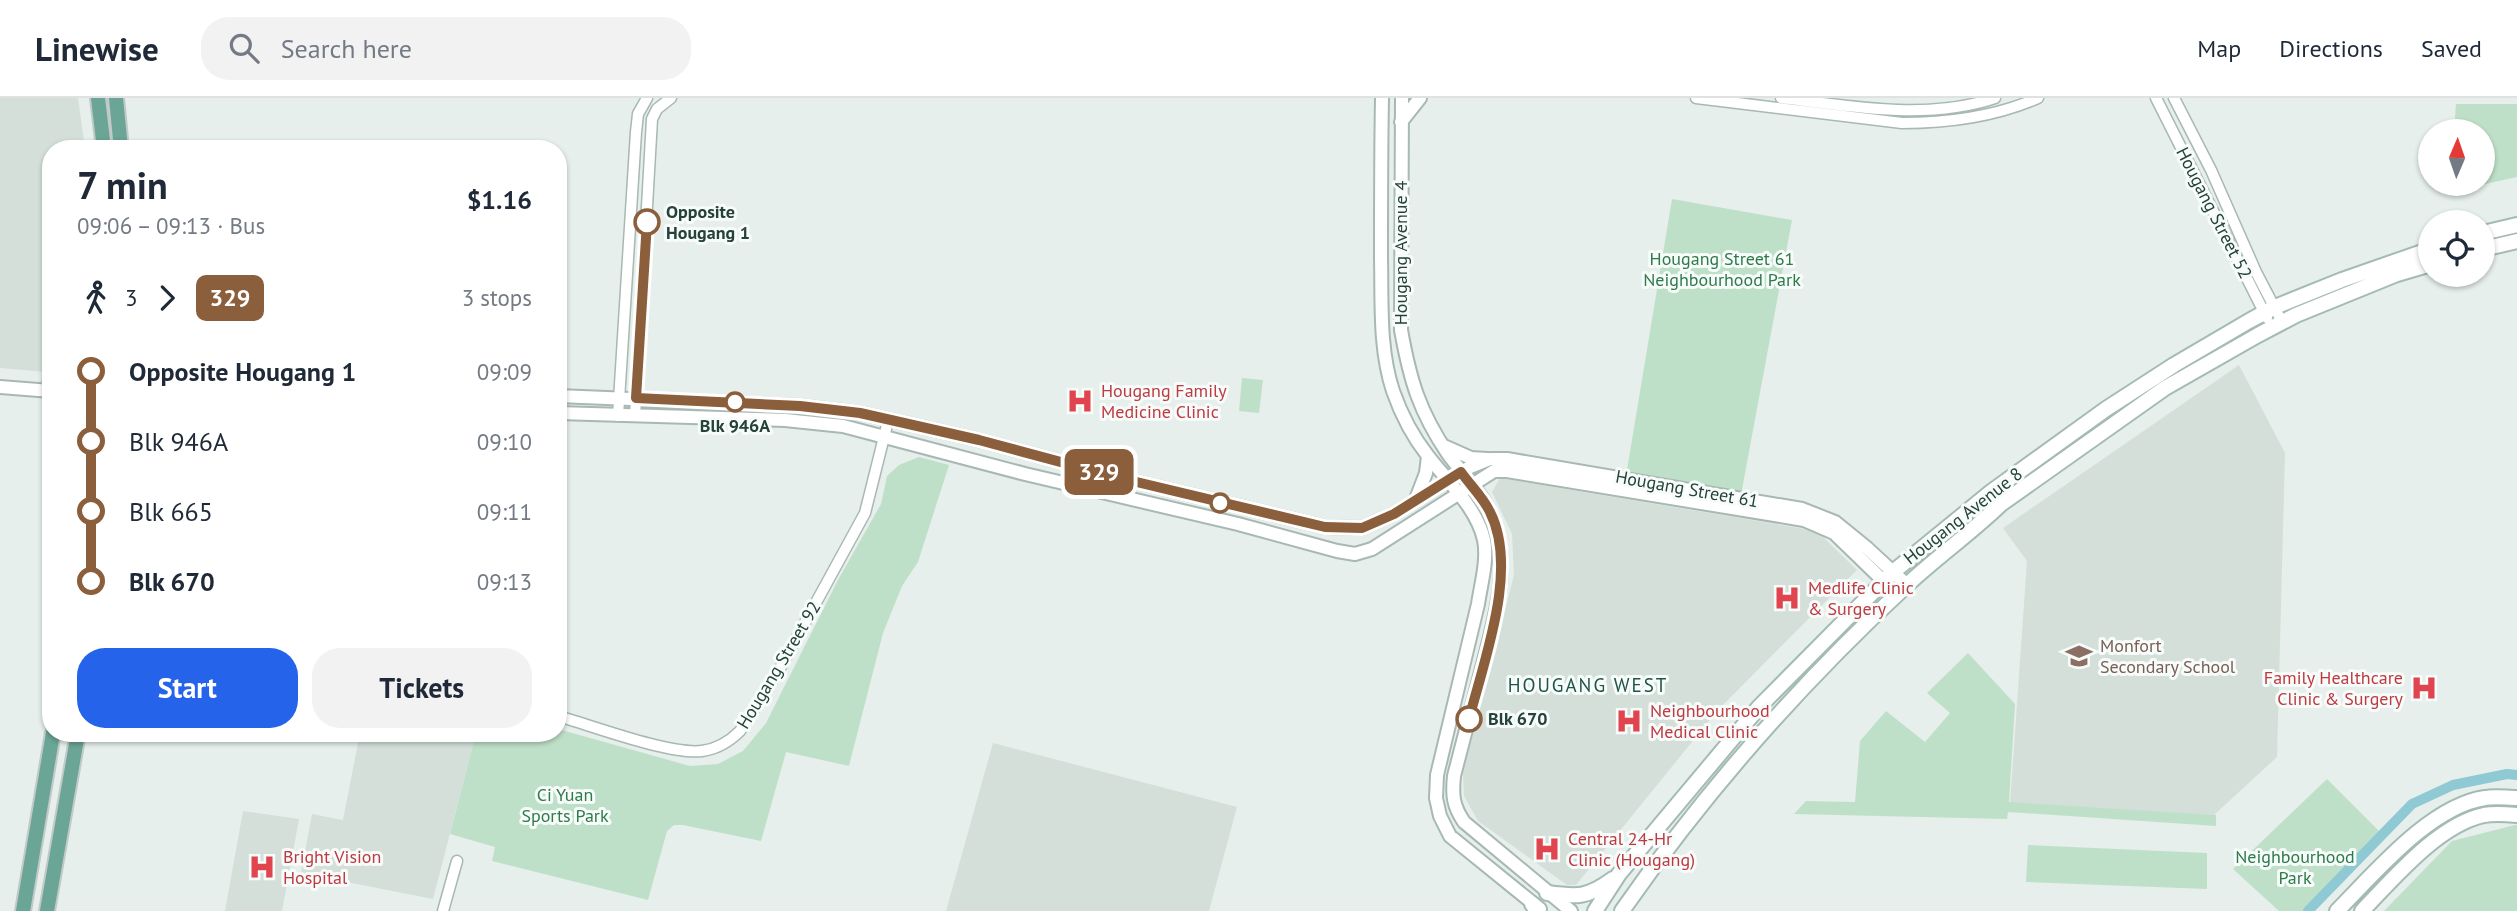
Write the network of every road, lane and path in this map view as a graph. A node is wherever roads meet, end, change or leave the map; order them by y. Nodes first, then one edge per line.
1 (98, 98) edge
2 (116, 98) edge
3 (647, 98) edge
4 (671, 98) edge
5 (1372, 98) edge
6 (1382, 98) edge
7 (1402, 98) edge
8 (1420, 98) edge
9 (1696, 98) edge
10 (1781, 98) edge
11 (1995, 98) edge
12 (2038, 98) edge
13 (2156, 98) edge
14 (2174, 98) edge
15 (1382, 121) junction
16 (1401, 122) junction
17 (103, 140) edge
18 (120, 140) edge
19 (2517, 225) edge
20 (2495, 230) edge
21 (2517, 241) edge
22 (2495, 246) edge
23 (2418, 254) edge
24 (2418, 268) edge
25 (2270, 310) junction
26 (2277, 325) junction
27 (0, 381) edge
28 (42, 383) edge
29 (0, 387) edge
30 (42, 390) edge
31 (567, 396) edge
32 (619, 398) junction
33 (636, 398) junction
34 (567, 413) edge
35 (618, 416) junction
36 (635, 416) junction
37 (888, 421) junction
38 (884, 438) junction
39 (1442, 445) junction
40 (1427, 456) junction
41 (1492, 465) junction
42 (1461, 472) junction
43 (1447, 480) junction
44 (1471, 485) junction
45 (1458, 493) junction
46 (1416, 500) junction
47 (1486, 505) junction
48 (1436, 508) junction
49 (1472, 513) junction
50 (1888, 577) junction
51 (1902, 590) junction
52 (567, 719) edge
53 (51, 742) edge
54 (76, 742) edge
55 (2517, 798) edge
56 (2517, 815) edge
57 (457, 862) dead end
58 (1619, 874) junction
59 (1638, 887) junction
60 (1547, 892) junction
61 (1537, 909) edge
62 (23, 911) edge
63 (47, 911) edge
64 (443, 911) edge
65 (1571, 911) edge
66 (1595, 911) edge
67 (1622, 911) edge
68 (1634, 911) edge
69 (2337, 911) edge
70 (2362, 911) edge

1 - 17 main road
2 - 18 main road
3 - 32 street
4 - 33 street
5 - 15 street
6 - 15 street, Hougang Avenue 4
7 - 16 street, Hougang Avenue 4
8 - 16 street
9 - 12 street
10 - 11 street
13 - 25 street, Hougang Street 52
14 - 25 street, Hougang Street 52
15 - 40 street, Hougang Avenue 4
16 - 39 street, Hougang Avenue 4
19 - 20 main road
21 - 22 main road
23 - 25 main road, Hougang Avenue 8
24 - 26 main road, Hougang Avenue 8
25 - 26 street, Hougang Street 52
25 - 50 main road, Hougang Avenue 8
26 - 51 main road, Hougang Avenue 8
27 - 28 street
29 - 30 street
31 - 32 street
32 - 33 street
32 - 35 street
33 - 36 street
33 - 37 street
34 - 35 street
35 - 36 street
36 - 38 street
37 - 38 street, Hougang Street 92
37 - 46 street
38 - 48 street
38 - 52 street, Hougang Street 92
39 - 41 street, Hougang Street 61
39 - 42 street, Hougang Avenue 4
40 - 43 street, Hougang Avenue 4
40 - 46 street
41 - 42 street
41 - 44 street
41 - 47 street
41 - 50 street, Hougang Street 61
42 - 43 street
42 - 44 street, Hougang Avenue 4
43 - 45 street, Hougang Avenue 4
43 - 46 street
44 - 45 street
44 - 47 street, Hougang Avenue 4
45 - 48 street
45 - 49 street, Hougang Avenue 4
47 - 60 street, Hougang Avenue 4
48 - 49 street
49 - 61 street, Hougang Avenue 4
50 - 51 street, Hougang Street 61
50 - 58 main road, Hougang Avenue 8
51 - 59 main road, Hougang Avenue 8
53 - 62 main road
54 - 63 main road
55 - 69 main road
56 - 70 main road
57 - 64 street
58 - 60 main road
58 - 66 main road, Hougang Avenue 8
59 - 67 main road, Hougang Avenue 8
59 - 68 main road
60 - 65 street, Hougang Avenue 4

